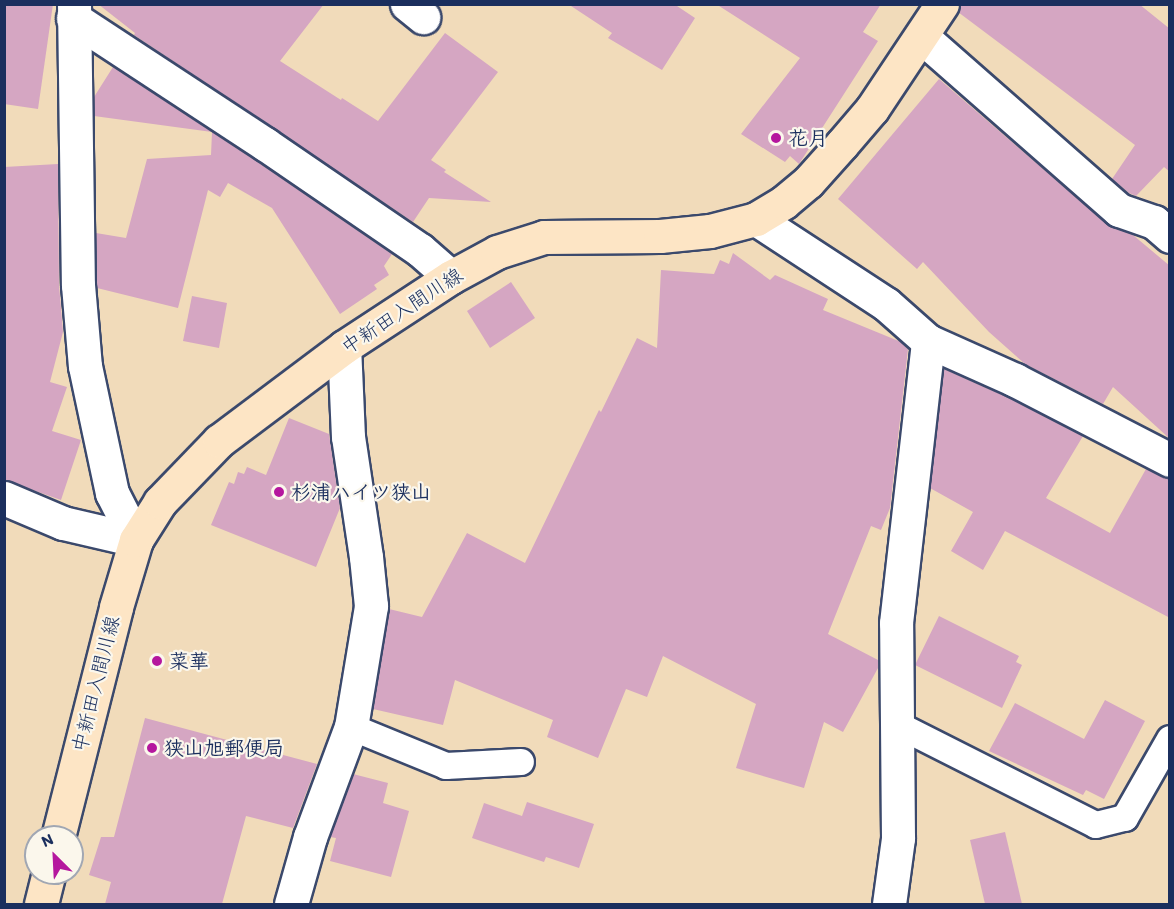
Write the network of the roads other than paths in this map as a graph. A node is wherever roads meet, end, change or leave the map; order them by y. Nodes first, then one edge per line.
1 (942, 4) edge
2 (74, 11) edge
3 (922, 37) junction
4 (756, 219) junction
5 (1170, 236) edge
6 (451, 277) junction
7 (928, 341) junction
8 (344, 347) junction
9 (1170, 460) edge
10 (4, 498) edge
11 (136, 540) junction
12 (896, 724) junction
13 (351, 727) junction
14 (1170, 739) edge
15 (521, 762) dead end
16 (61, 825) edge
17 (46, 885) edge
18 (41, 904) edge
19 (291, 904) edge
20 (889, 904) edge

1 - 3 main road, 中新田入間川線
2 - 6 street
2 - 11 street
3 - 4 main road, 中新田入間川線
3 - 5 street
4 - 6 main road, 中新田入間川線
4 - 7 street
6 - 8 main road, 中新田入間川線
7 - 9 street
7 - 12 street
8 - 11 main road, 中新田入間川線
8 - 13 street
10 - 11 street
11 - 16 main road, 中新田入間川線
12 - 14 lane
12 - 20 street
13 - 15 lane
13 - 19 street
17 - 18 main road

